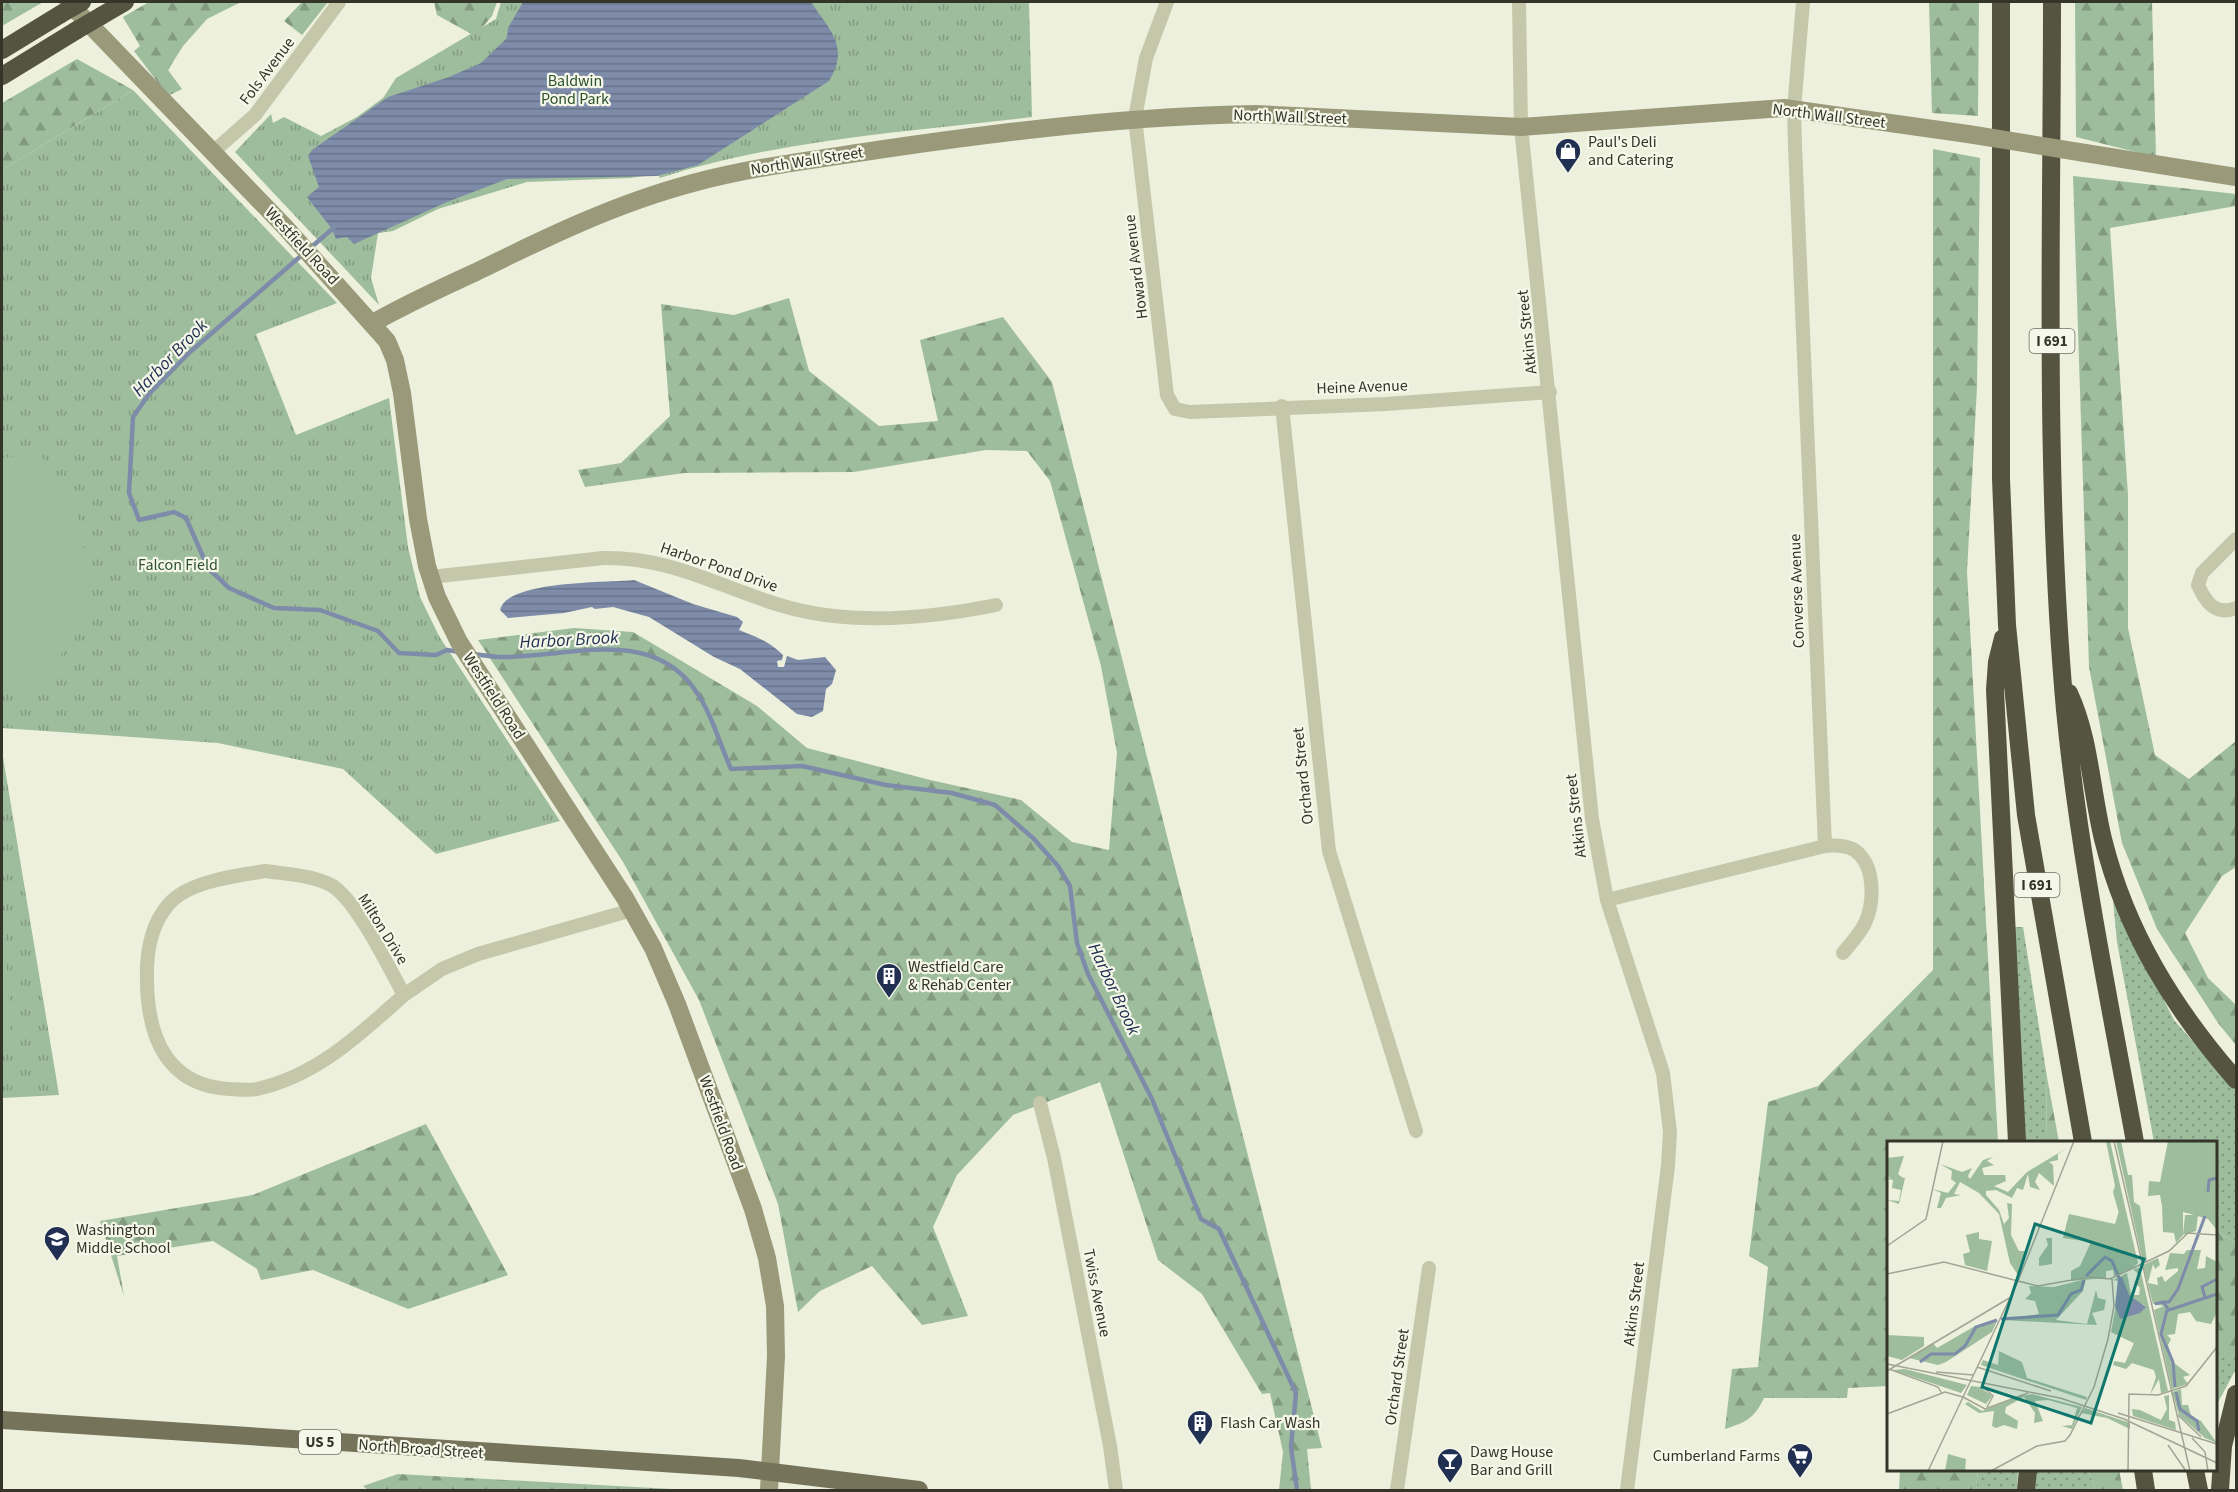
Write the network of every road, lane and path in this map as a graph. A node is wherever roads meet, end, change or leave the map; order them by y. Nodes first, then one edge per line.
1 (82, 2) edge
2 (125, 2) edge
3 (339, 2) edge
4 (1167, 2) edge
5 (1518, 2) edge
6 (1803, 2) edge
7 (2001, 2) edge
8 (2052, 2) edge
9 (64, 8) edge
10 (2, 50) edge
11 (2, 76) edge
12 (1794, 109) junction
13 (1135, 118) junction
14 (1521, 127) junction
15 (213, 152) junction
16 (2236, 177) edge
17 (373, 323) junction
18 (1550, 393) junction
19 (1282, 406) junction
20 (1175, 409) joint
21 (2236, 539) edge
22 (431, 577) junction
23 (996, 604) dead end
24 (2236, 608) edge
25 (2007, 625) junction
26 (2063, 680) junction
27 (1825, 846) junction
28 (1607, 900) junction
29 (632, 910) junction
30 (1842, 953) dead end
31 (404, 995) junction
32 (2236, 1080) edge
33 (1040, 1103) dead end
34 (1416, 1131) dead end
35 (2017, 1141) edge
36 (2083, 1141) edge
37 (2135, 1141) edge
38 (1429, 1268) dead end
39 (2236, 1394) edge
40 (2, 1420) edge
41 (769, 1471) junction
42 (2028, 1471) edge
43 (2143, 1471) edge
44 (2195, 1471) edge
45 (769, 1491) edge
46 (919, 1491) edge
47 (1116, 1491) edge
48 (1397, 1491) edge
49 (1627, 1491) edge
50 (2026, 1491) edge
51 (2146, 1491) edge
52 (2199, 1491) edge
53 (2220, 1491) edge

1 - 9 highway, bridge
2 - 11 highway, bridge
3 - 15 street, Fols Avenue
4 - 13 street, Howard Avenue
5 - 14 street, Atkins Street
6 - 12 street, Converse Avenue
7 - 25 highway, I 691
8 - 26 highway, I 691
9 - 10 highway
9 - 15 street, Westfield Road
12 - 14 street, North Wall Street
12 - 16 street, North Wall Street, bridge
12 - 27 street, Converse Avenue
13 - 14 street, North Wall Street
13 - 17 street, North Wall Street
13 - 20 street, Howard Avenue
14 - 18 street, Atkins Street
15 - 17 street, Westfield Road
17 - 22 street, Westfield Road
18 - 19 street, Heine Avenue
18 - 28 street, Atkins Street
19 - 20 street, Heine Avenue
19 - 34 street, Orchard Street
21 - 24 street
22 - 23 street, Harbor Pond Drive
22 - 29 street, Westfield Road
25 - 35 highway
25 - 36 highway, I 691
26 - 32 highway
26 - 37 highway, I 691
27 - 28 street
27 - 30 street
28 - 49 street, Atkins Street
29 - 31 street, Milton Drive
29 - 41 street, Westfield Road
31 - 31 street, Milton Drive
33 - 47 street, Twiss Avenue
38 - 48 street, Orchard Street
39 - 53 highway
40 - 41 main road, North Broad Street / US 5
41 - 45 street, Westfield Road
41 - 46 main road, US 5
42 - 50 highway
43 - 51 highway
44 - 52 highway

